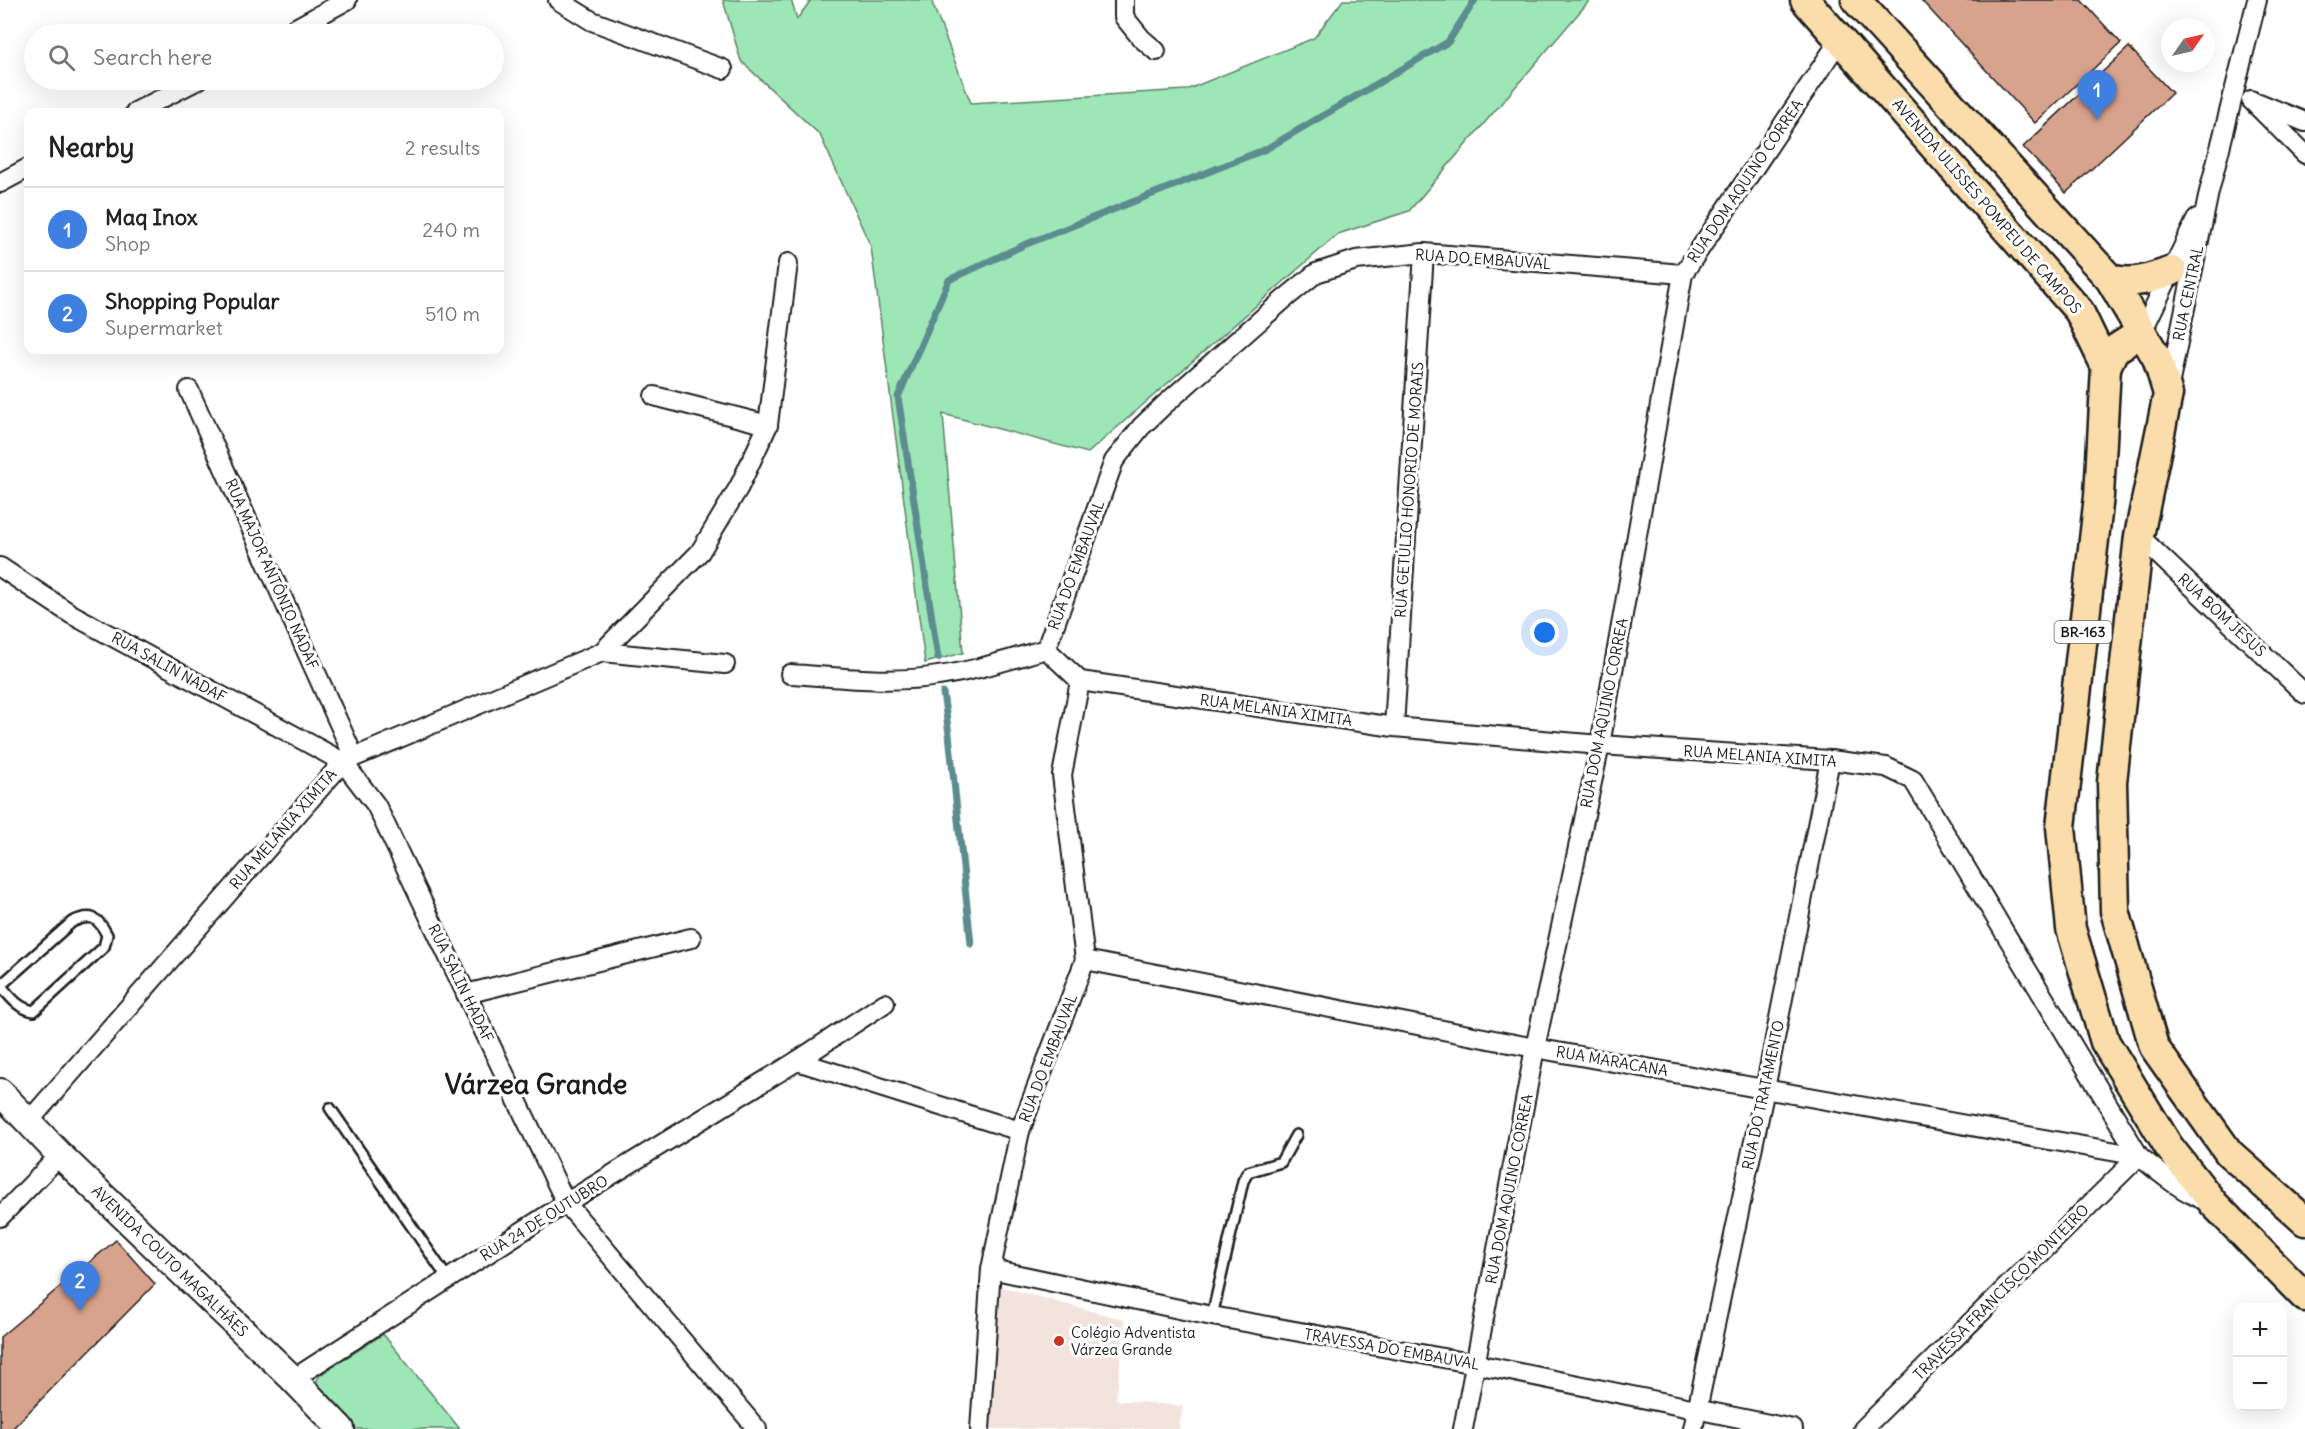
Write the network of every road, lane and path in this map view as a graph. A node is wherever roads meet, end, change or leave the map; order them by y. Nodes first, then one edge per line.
1 (347, 0) edge
2 (558, 0) edge
3 (1124, 0) edge
4 (1805, 0) edge
5 (1856, 0) edge
6 (2257, 0) edge
7 (303, 24) edge
8 (1841, 38) junction
9 (1156, 51) dead end
10 (723, 69) dead end
11 (178, 90) edge
12 (2243, 97) junction
13 (143, 108) edge
14 (2305, 122) edge
15 (2305, 154) edge
16 (24, 170) edge
17 (0, 183) edge
18 (2209, 192) junction
19 (1424, 253) junction
20 (788, 263) dead end
21 (2172, 271) junction
22 (1683, 274) junction
23 (2110, 279) junction
24 (2142, 332) junction
25 (2106, 367) junction
26 (189, 390) dead end
27 (2168, 394) junction
28 (654, 396) dead end
29 (768, 425) junction
30 (2099, 496) junction
31 (2139, 536) junction
32 (0, 567) edge
33 (1046, 649) junction
34 (602, 652) junction
35 (725, 664) dead end
36 (790, 674) dead end
37 (1080, 681) junction
38 (2305, 694) edge
39 (1394, 727) junction
40 (1600, 745) junction
41 (349, 759) junction
42 (1830, 760) junction
43 (692, 938) dead end
44 (1086, 960) junction
45 (0, 986) edge
46 (466, 994) junction
47 (885, 1003) dead end
48 (1535, 1048) junction
49 (797, 1061) junction
50 (1765, 1089) junction
51 (0, 1092) edge
52 (330, 1108) dead end
53 (29, 1121) junction
54 (1020, 1131) junction
55 (1296, 1135) dead end
56 (60, 1155) junction
57 (2139, 1156) junction
58 (566, 1203) junction
59 (2214, 1204) junction
60 (0, 1217) edge
61 (2305, 1221) edge
62 (991, 1269) junction
63 (2305, 1272) edge
64 (448, 1279) junction
65 (2305, 1287) edge
66 (2305, 1298) edge
67 (1212, 1316) junction
68 (1476, 1364) junction
69 (293, 1379) junction
70 (1696, 1410) junction
71 (341, 1429) edge
72 (757, 1429) edge
73 (980, 1429) edge
74 (1463, 1429) edge
75 (1693, 1429) edge
76 (1793, 1429) edge
77 (1863, 1429) edge

1 - 7 street
2 - 10 street
3 - 9 street
4 - 8 main road, AVENIDA ULISSES POMPEU DE CAMPOS / BR-163
5 - 23 main road, BR-163
6 - 12 street, RUA CENTRAL
8 - 22 street, RUA DOM AQUINO CORREA
8 - 25 main road, AVENIDA ULISSES POMPEU DE CAMPOS / BR-163
11 - 13 street
12 - 14 street
12 - 15 street
12 - 18 street, RUA CENTRAL
16 - 17 street
18 - 21 street, RUA CENTRAL
18 - 27 street, RUA CENTRAL
19 - 22 street, RUA DO EMBAUVAL
19 - 33 street, RUA DO EMBAUVAL
19 - 39 street, RUA GETÚLIO HONORIO DE MORAIS
20 - 29 street
21 - 23 main road
21 - 24 street, RUA CENTRAL
22 - 40 street, RUA DOM AQUINO CORREA
23 - 24 main road, BR-163
24 - 25 main road
24 - 27 main road, BR-163
25 - 30 main road, AVENIDA ULISSES POMPEU DE CAMPOS / BR-163
26 - 41 street, RUA MAJOR ANTÔNIO NADAF
27 - 31 main road, BR-163
28 - 29 street
29 - 34 street
30 - 31 main road
30 - 59 main road, AVENIDA ULISSES POMPEU DE CAMPOS / BR-163
31 - 38 street, RUA BOM JESUS
31 - 61 main road, BR-163
32 - 41 street, RUA SALIN NADAF
33 - 36 street
33 - 37 street, RUA DO EMBAUVAL
34 - 35 street, RUA MELANIA XIMITA
34 - 41 street, RUA MELANIA XIMITA
37 - 39 street, RUA MELANIA XIMITA
37 - 44 street, RUA DO EMBAUVAL
39 - 40 street, RUA MELANIA XIMITA
40 - 42 street, RUA MELANIA XIMITA
40 - 48 street, RUA DOM AQUINO CORREA
41 - 46 street, RUA SALIN HADAF
41 - 53 street, RUA MELANIA XIMITA
42 - 50 street, RUA DO TRATAMENTO
42 - 57 street, RUA MELANIA XIMITA
43 - 46 street
44 - 48 street, RUA MARACANA
44 - 54 street, RUA DO EMBAUVAL
45 - 45 lane
46 - 58 street, RUA SALIN HADAF
47 - 49 street, RUA 24 DE OUTUBRO
48 - 50 street, RUA MARACANA
48 - 68 street, RUA DOM AQUINO CORREA
49 - 54 street
49 - 58 street, RUA 24 DE OUTUBRO
50 - 57 street, RUA MARACANA
50 - 70 street, RUA DO TRATAMENTO
51 - 53 main road, AVENIDA COUTO MAGALHÃES
52 - 64 lane
53 - 56 main road, AVENIDA COUTO MAGALHÃES
54 - 62 street, RUA DO EMBAUVAL
55 - 67 lane
56 - 60 street
56 - 69 main road, AVENIDA COUTO MAGALHÃES
57 - 59 street, RUA MELANIA XIMITA
57 - 77 street, TRAVESSA FRANCISCO MONTEIRO
58 - 64 street, RUA 24 DE OUTUBRO
58 - 72 street, RUA SALIN HADAF
59 - 66 main road, AVENIDA ULISSES POMPEU DE CAMPOS / BR-163
62 - 67 street, TRAVESSA DO EMBAUVAL
62 - 73 street, RUA DO EMBAUVAL
63 - 65 main road
64 - 69 street, RUA 24 DE OUTUBRO
67 - 68 street, TRAVESSA DO EMBAUVAL
68 - 70 street, TRAVESSA DO EMBAUVAL
68 - 74 street, RUA DOM AQUINO CORREA
69 - 71 main road, AVENIDA COUTO MAGALHÃES
70 - 75 street, RUA DO TRATAMENTO
70 - 76 street, TRAVESSA DO EMBAUVAL

